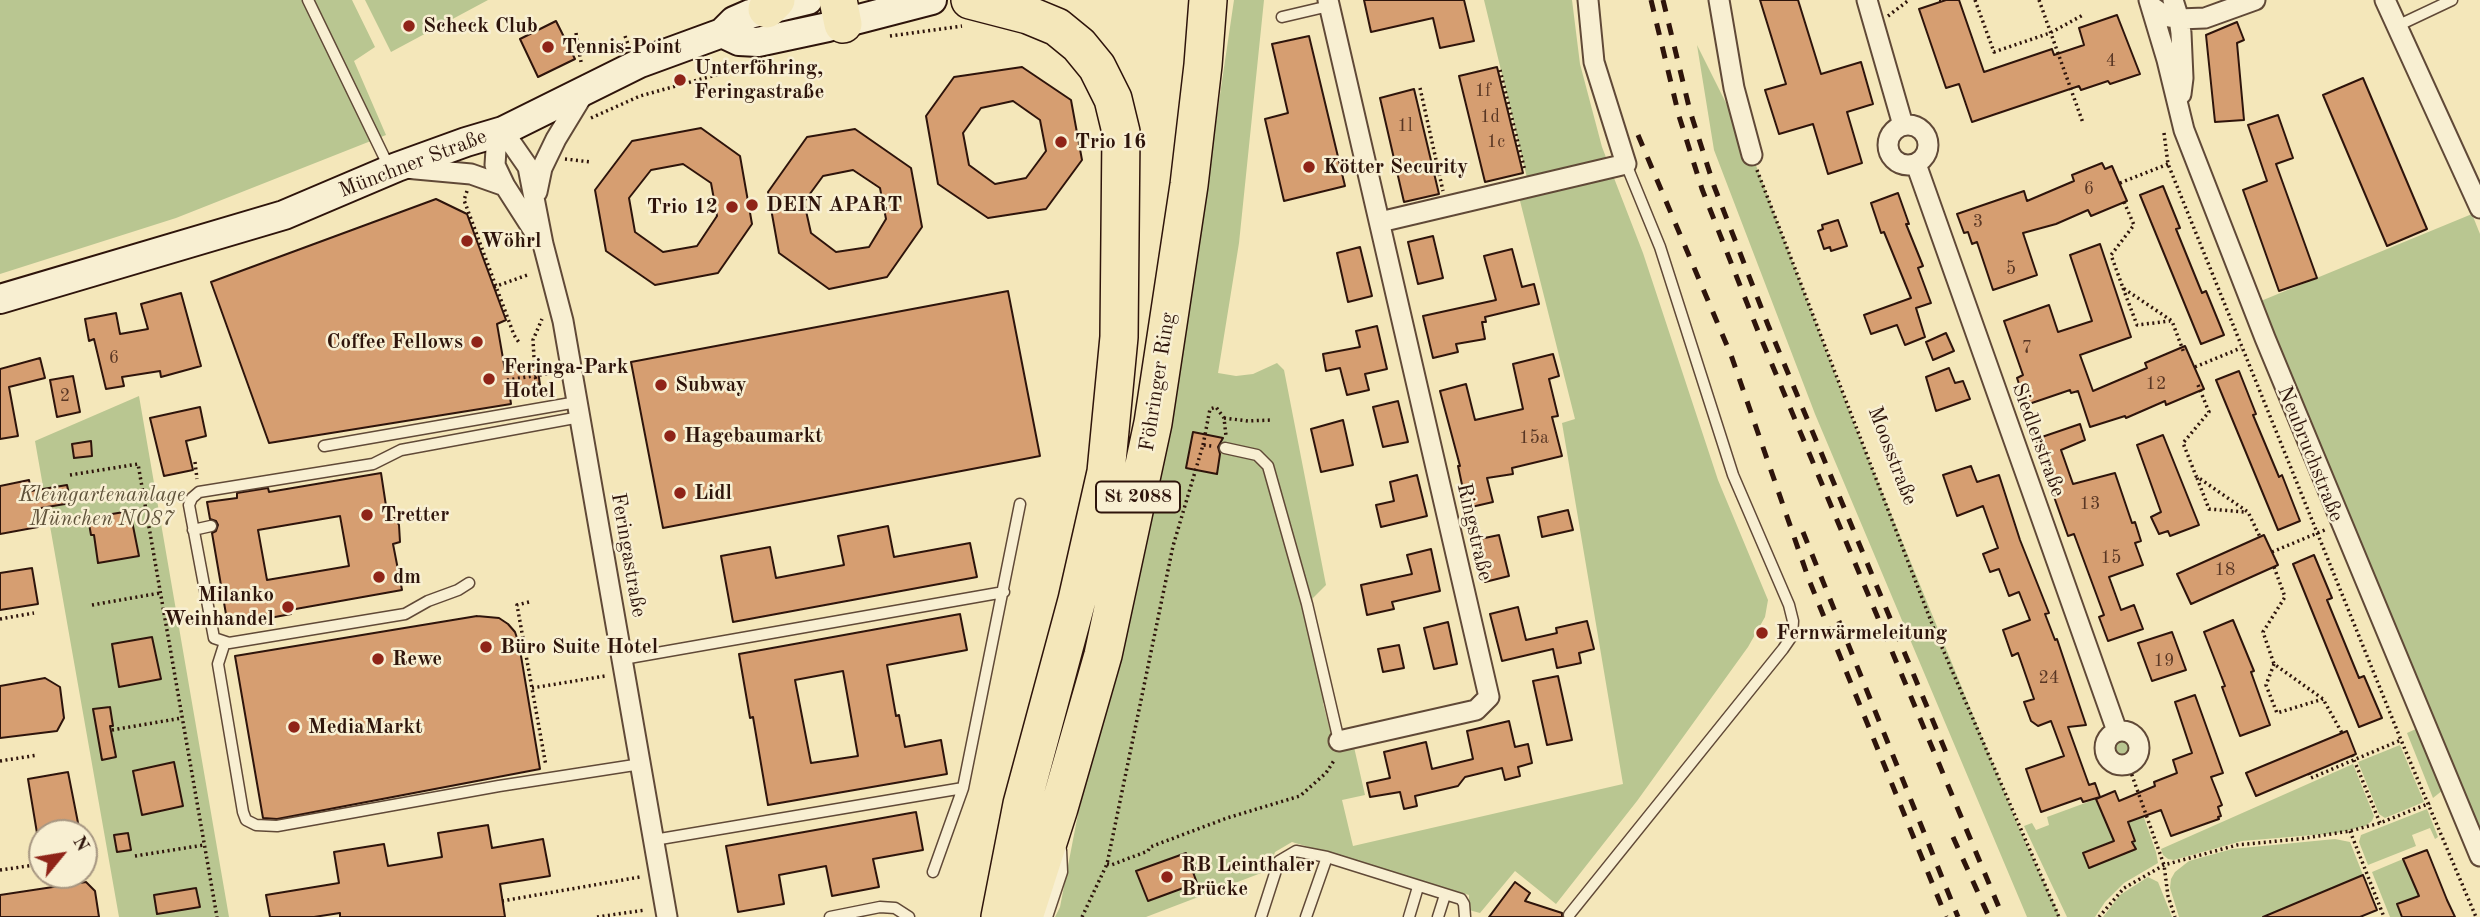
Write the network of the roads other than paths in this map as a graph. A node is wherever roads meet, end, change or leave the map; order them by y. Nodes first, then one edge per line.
1 (308, 0) edge
2 (808, 0) edge
3 (932, 0) edge
4 (1208, 0) edge
5 (1223, 0) edge
6 (1588, 0) edge
7 (1719, 0) edge
8 (1867, 0) edge
9 (2173, 0) edge
10 (2255, 0) edge
11 (2385, 0) edge
12 (2452, 0) edge
13 (1328, 3) edge
14 (2150, 3) edge
15 (841, 12) edge
16 (966, 13) edge
17 (1282, 17) dead end
18 (2179, 19) junction
19 (2398, 26) junction
20 (768, 28) edge
21 (2160, 34) junction
22 (1203, 65) junction
23 (584, 75) junction
24 (2179, 109) junction
25 (1903, 125) junction
26 (503, 131) junction
27 (1752, 155) road end
28 (1626, 164) junction
29 (1916, 164) junction
30 (394, 169) junction
31 (505, 186) junction
32 (535, 203) junction
33 (2480, 208) edge
34 (1380, 222) junction
35 (543, 244) junction
36 (0, 299) edge
37 (579, 409) junction
38 (324, 446) dead end
39 (1225, 448) road end
40 (1020, 504) dead end
41 (211, 526) dead end
42 (193, 530) junction
43 (469, 583) dead end
44 (1004, 592) junction
45 (225, 642) junction
46 (623, 659) junction
47 (1339, 741) joint
48 (641, 764) junction
49 (2128, 764) road end
50 (963, 788) junction
51 (1059, 808) junction
52 (654, 840) junction
53 (2480, 856) edge
54 (1327, 857) junction
55 (933, 873) dead end
56 (1419, 887) junction
57 (1445, 895) junction
58 (1569, 915) dead end
59 (667, 917) edge
60 (830, 917) edge
61 (909, 917) edge
62 (1000, 917) edge
63 (1024, 917) edge
64 (1047, 917) edge
65 (1261, 917) edge
66 (1306, 917) edge
67 (1409, 917) edge
68 (1438, 917) edge
69 (1465, 917) edge

1 - 30 lane
2 - 20 main road, Münchner Straße
3 - 15 main road, Münchner Straße
4 - 22 highway, Föhringer Ring / St 2088
5 - 22 highway
6 - 28 street
7 - 27 street
8 - 25 street
9 - 18 street, Neubruchstraße
10 - 18 street
11 - 19 street
12 - 19 lane
13 - 17 lane
13 - 34 street, Ringstraße
14 - 18 street
14 - 21 street, Neubruchstraße
15 - 20 main road, Münchner Straße
16 - 62 highway
18 - 21 street
18 - 24 street, Neubruchstraße
19 - 33 street
20 - 23 main road, Münchner Straße
21 - 24 street, Neubruchstraße
22 - 51 highway, Föhringer Ring / St 2088
23 - 26 main road, Münchner Straße
23 - 32 street, Feringastraße
24 - 53 street, Neubruchstraße
25 - 29 street
25 - 29 street
26 - 30 main road, Münchner Straße
26 - 31 street, Feringastraße
26 - 32 street, Feringastraße
28 - 34 street
28 - 58 lane
29 - 49 street, Siedlerstraße
30 - 31 street
30 - 36 main road, Münchner Straße
31 - 35 street, Feringastraße
32 - 35 street, Feringastraße
34 - 47 street, Ringstraße
35 - 37 street, Feringastraße
37 - 38 lane
37 - 42 lane
37 - 46 street, Feringastraße
39 - 47 lane
40 - 44 lane
41 - 42 lane
42 - 45 lane
43 - 45 lane
44 - 46 lane
44 - 50 lane
45 - 48 lane
46 - 48 street, Feringastraße
48 - 52 street, Feringastraße
50 - 52 lane
50 - 55 lane
51 - 63 highway, Föhringer Ring / St 2088
51 - 64 lane
52 - 59 street, Feringastraße
54 - 56 lane
54 - 65 lane
54 - 66 lane
56 - 57 lane
56 - 67 lane
57 - 68 lane
57 - 69 lane
60 - 61 lane

